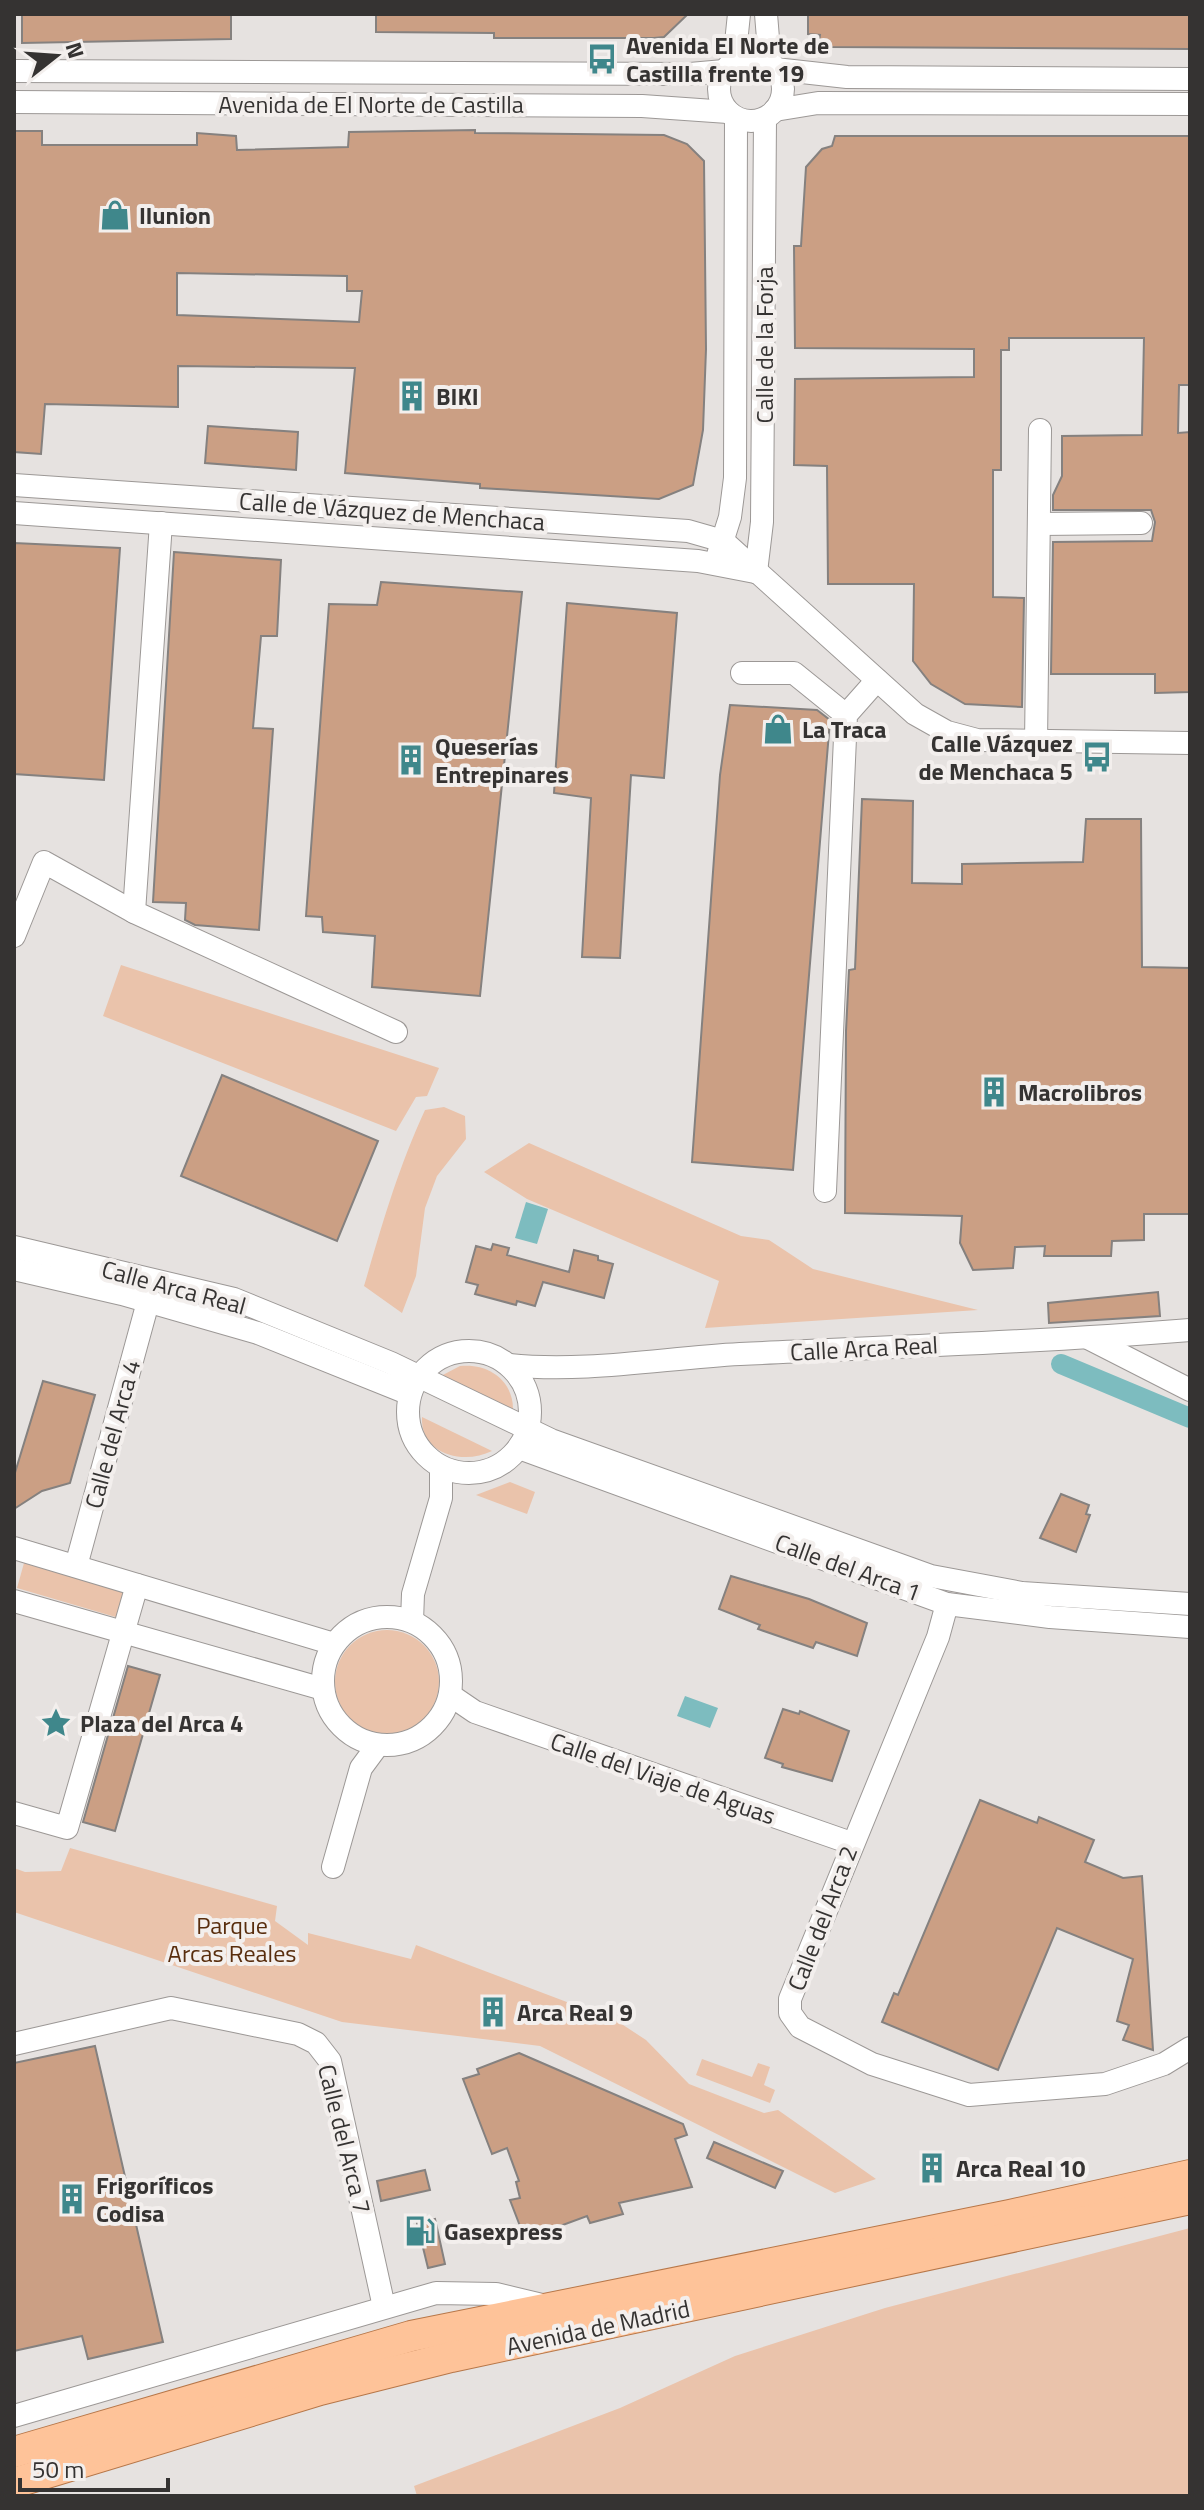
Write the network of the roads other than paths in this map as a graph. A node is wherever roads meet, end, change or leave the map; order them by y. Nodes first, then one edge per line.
1 (739, 14) edge
2 (766, 14) edge
3 (729, 66) junction
4 (772, 66) junction
5 (14, 71) edge
6 (1190, 79) edge
7 (14, 102) edge
8 (1190, 104) edge
9 (770, 114) junction
10 (732, 115) junction
11 (1040, 430) dead end
12 (14, 485) edge
13 (14, 513) edge
14 (161, 523) junction
15 (1141, 523) dead end
16 (1039, 524) junction
17 (723, 541) junction
18 (715, 563) junction
19 (756, 572) junction
20 (742, 673) dead end
21 (877, 680) junction
22 (846, 715) junction
23 (1036, 743) junction
24 (1190, 743) edge
25 (134, 912) junction
26 (14, 936) edge
27 (396, 1032) dead end
28 (825, 1191) dead end
29 (14, 1247) edge
30 (14, 1269) edge
31 (148, 1302) junction
32 (1190, 1330) edge
33 (1087, 1338) junction
34 (523, 1371) junction
35 (414, 1385) junction
36 (1190, 1390) edge
37 (523, 1438) junction
38 (450, 1470) junction
39 (14, 1548) edge
40 (76, 1566) junction
41 (137, 1585) junction
42 (14, 1601) edge
43 (947, 1604) junction
44 (1190, 1604) edge
45 (404, 1619) junction
46 (1190, 1627) edge
47 (123, 1633) junction
48 (334, 1644) junction
49 (323, 1689) junction
50 (447, 1704) junction
51 (369, 1742) junction
52 (14, 1813) edge
53 (851, 1843) junction
54 (333, 1867) dead end
55 (14, 2044) edge
56 (1190, 2048) edge
57 (1190, 2175) edge
58 (1190, 2199) edge
59 (384, 2307) junction
60 (555, 2308) junction
61 (14, 2416) edge
62 (14, 2452) edge
63 (14, 2483) edge

1 - 3 street
2 - 4 street
3 - 4 street, Avenida de El Norte de Castilla
3 - 5 street, Avenida de El Norte de Castilla
3 - 10 street
4 - 6 street, Avenida de El Norte de Castilla
4 - 9 street
7 - 10 street, Avenida de El Norte de Castilla
8 - 9 street, Avenida de El Norte de Castilla
9 - 10 street, Avenida de El Norte de Castilla
9 - 19 street, Calle de la Forja
10 - 17 street, Calle de la Forja
11 - 16 street
12 - 17 street, Calle de Vázquez de Menchaca
13 - 14 street, Calle de Vázquez de Menchaca
14 - 18 street, Calle de Vázquez de Menchaca
14 - 25 street
15 - 16 street
16 - 23 street
17 - 18 street, Calle de la Forja
17 - 19 street, Calle de Vázquez de Menchaca
18 - 19 street, Calle de Vázquez de Menchaca
19 - 21 street, Calle de Vázquez de Menchaca
20 - 22 street
21 - 22 street
21 - 23 street, Calle de Vázquez de Menchaca
22 - 28 street
23 - 24 street, Calle de Vázquez de Menchaca
25 - 26 street
25 - 27 street
29 - 35 street, Calle Arca Real
30 - 31 street, Calle Arca Real
31 - 35 street, Calle Arca Real
31 - 40 street, Calle del Arca 4
32 - 33 street, Calle Arca Real
33 - 34 street, Calle Arca Real
33 - 36 street
34 - 35 street, Calle Arca Real
34 - 37 street
35 - 37 street, Calle Arca Real
35 - 38 street
37 - 38 street
37 - 43 street, Calle del Arca 1
37 - 44 street, Calle del Arca 1
38 - 45 street
39 - 40 street
40 - 41 street
41 - 47 street
41 - 48 street
42 - 47 street
43 - 46 street, Calle del Arca 1
43 - 53 street, Calle del Arca 2
45 - 48 street
45 - 50 street
47 - 49 street
47 - 52 street
48 - 49 street
49 - 51 street
50 - 51 street
50 - 53 street, Calle del Viaje de Aguas
51 - 54 street
53 - 56 street, Calle del Arca 2
55 - 59 street, Calle del Arca 7
57 - 60 main road, Avenida de Madrid
58 - 63 main road, Avenida de Madrid
59 - 60 street
59 - 61 street
60 - 62 main road, Avenida de Madrid

